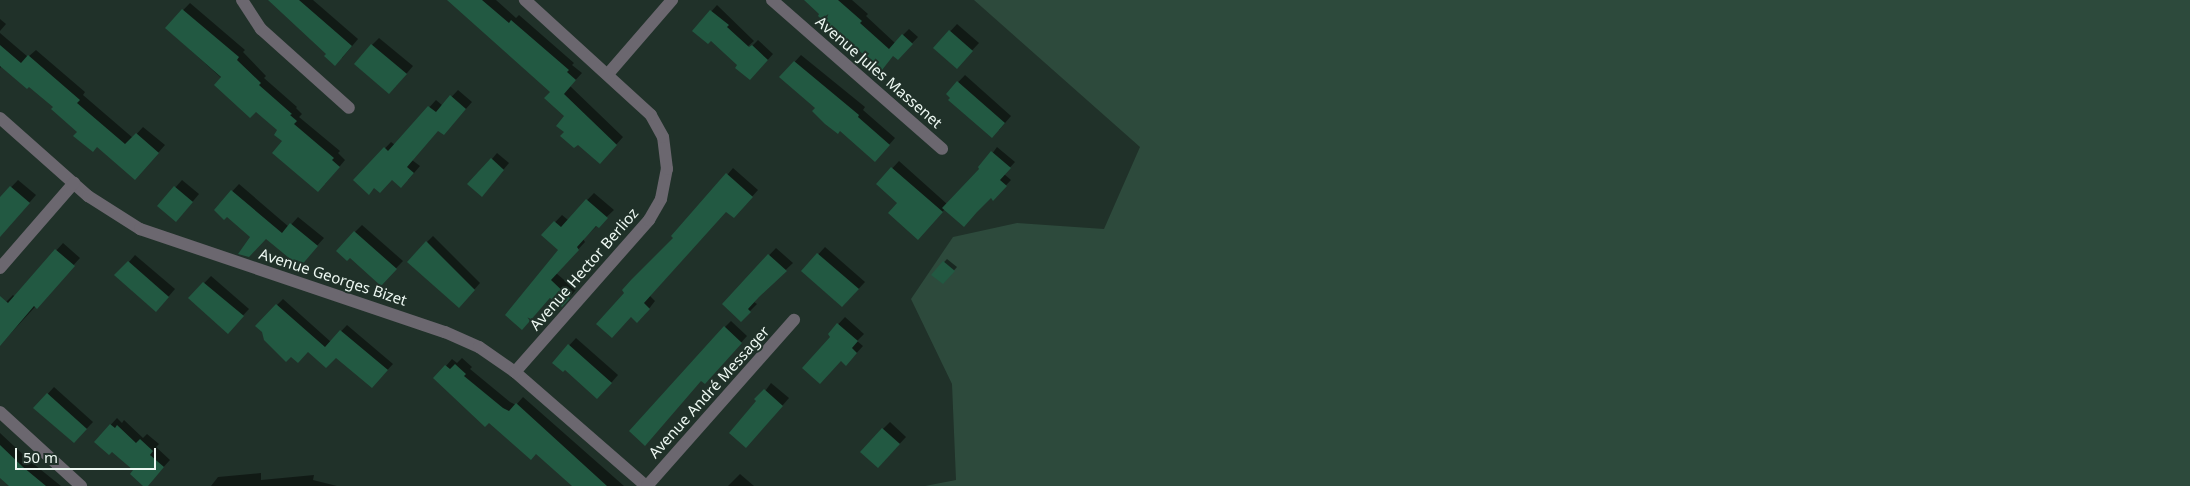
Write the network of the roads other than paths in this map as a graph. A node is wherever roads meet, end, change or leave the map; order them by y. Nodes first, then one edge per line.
1 (242, 0) edge
2 (525, 0) edge
3 (672, 0) edge
4 (772, 0) edge
5 (608, 74) junction
6 (349, 108) dead end
7 (0, 118) edge
8 (942, 149) dead end
9 (74, 183) junction
10 (0, 268) edge
11 (794, 320) dead end
12 (515, 372) junction
13 (0, 412) edge
14 (82, 486) edge
15 (647, 486) edge

1 - 6 street
2 - 5 street, Avenue Hector Berlioz
3 - 5 street
4 - 8 street, Avenue Jules Massenet
5 - 12 street, Avenue Hector Berlioz
7 - 9 street, Avenue Georges Bizet
9 - 10 street
9 - 12 street, Avenue Georges Bizet
11 - 15 street, Avenue André Messager
12 - 15 street, Avenue Georges Bizet
13 - 14 street

